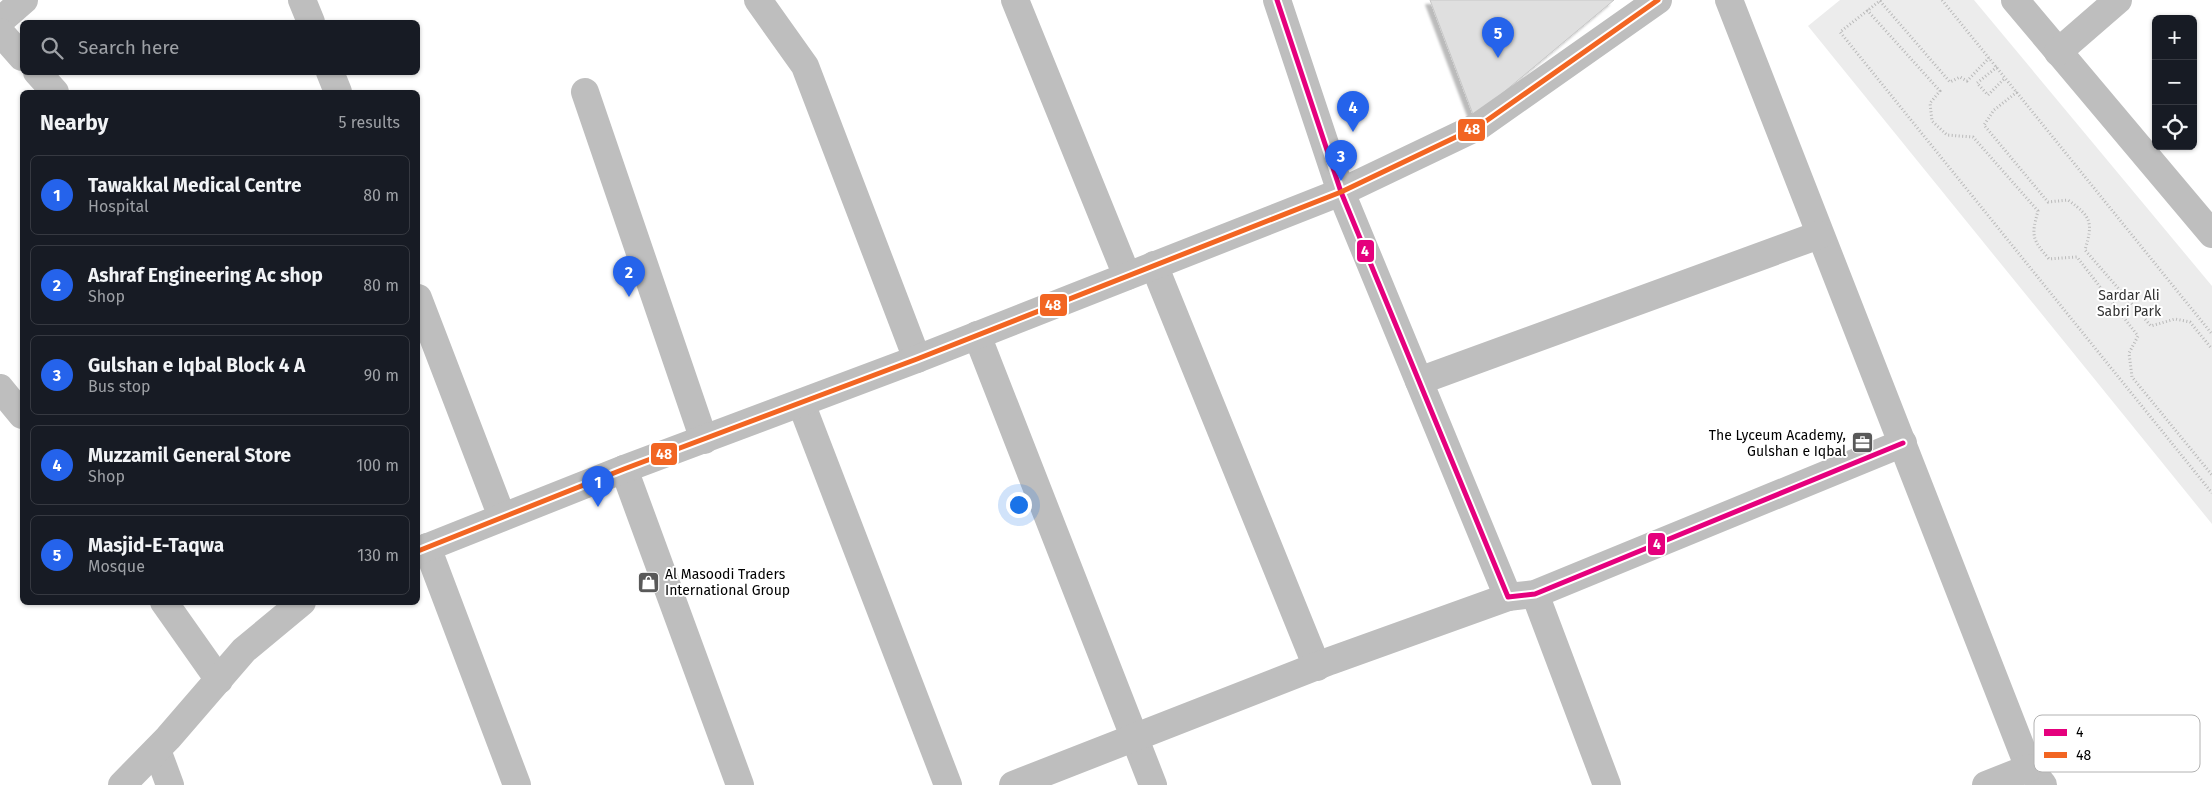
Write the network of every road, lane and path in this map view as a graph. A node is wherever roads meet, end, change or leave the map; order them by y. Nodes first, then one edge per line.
1 (24, 0) edge
2 (302, 0) edge
3 (758, 0) edge
4 (1015, 0) edge
5 (1277, 0) edge
6 (1658, 0) edge
7 (1729, 0) edge
8 (1880, 0) edge
9 (1942, 0) edge
10 (2015, 0) edge
11 (2118, 0) edge
12 (1867, 10) junction
13 (310, 20) edge
14 (0, 21) edge
15 (0, 32) edge
16 (2058, 52) junction
17 (20, 55) edge
18 (1989, 58) junction
19 (1997, 68) junction
20 (40, 75) edge
21 (331, 75) edge
22 (2005, 78) junction
23 (53, 90) edge
24 (337, 90) edge
25 (585, 92) dead end
26 (2017, 92) junction
27 (1341, 192) junction
28 (2212, 234) edge
29 (1820, 235) junction
30 (1154, 265) junction
31 (1127, 276) junction
32 (420, 303) edge
33 (2212, 334) edge
34 (978, 335) junction
35 (2212, 349) edge
36 (917, 359) junction
37 (1419, 382) junction
38 (0, 388) edge
39 (801, 403) junction
40 (20, 413) edge
41 (704, 440) junction
42 (1903, 443) junction
43 (624, 469) junction
44 (2212, 475) edge
45 (2212, 493) edge
46 (502, 517) junction
47 (422, 549) edge
48 (1535, 594) junction
49 (1508, 597) junction
50 (166, 605) edge
51 (298, 605) edge
52 (1317, 667) junction
53 (219, 680) junction
54 (1134, 738) junction
55 (156, 750) junction
56 (2034, 771) edge
57 (2036, 776) edge
58 (122, 785) edge
59 (170, 785) edge
60 (517, 785) edge
61 (740, 785) edge
62 (948, 785) edge
63 (1013, 785) edge
64 (1152, 785) edge
65 (1607, 785) edge
66 (1986, 785) edge

1 - 14 street
2 - 13 street
3 - 36 street
4 - 31 street
5 - 27 street
6 - 27 street
7 - 29 street
8 - 12 path
8 - 18 path
9 - 18 path
10 - 16 street
11 - 16 street
12 - 44 path
12 - 45 path
15 - 17 street
16 - 28 street
18 - 19 path
19 - 22 path
19 - 22 path
20 - 23 street
21 - 24 street
22 - 26 path
25 - 41 street
26 - 33 path
26 - 35 path
27 - 30 street
27 - 37 street
29 - 37 street
29 - 42 street
30 - 31 street
30 - 52 street
31 - 34 street
32 - 46 street
34 - 36 street
34 - 54 street
36 - 39 street
37 - 49 street
38 - 40 street
39 - 41 street
39 - 62 street
41 - 43 street
42 - 48 street
42 - 56 street
43 - 46 street
43 - 61 street
46 - 47 street
47 - 60 street
48 - 49 street
48 - 65 street
49 - 52 street
50 - 53 street
51 - 53 street
52 - 54 street
53 - 55 street
54 - 63 street
54 - 64 street
55 - 58 street
55 - 59 street
57 - 66 street

